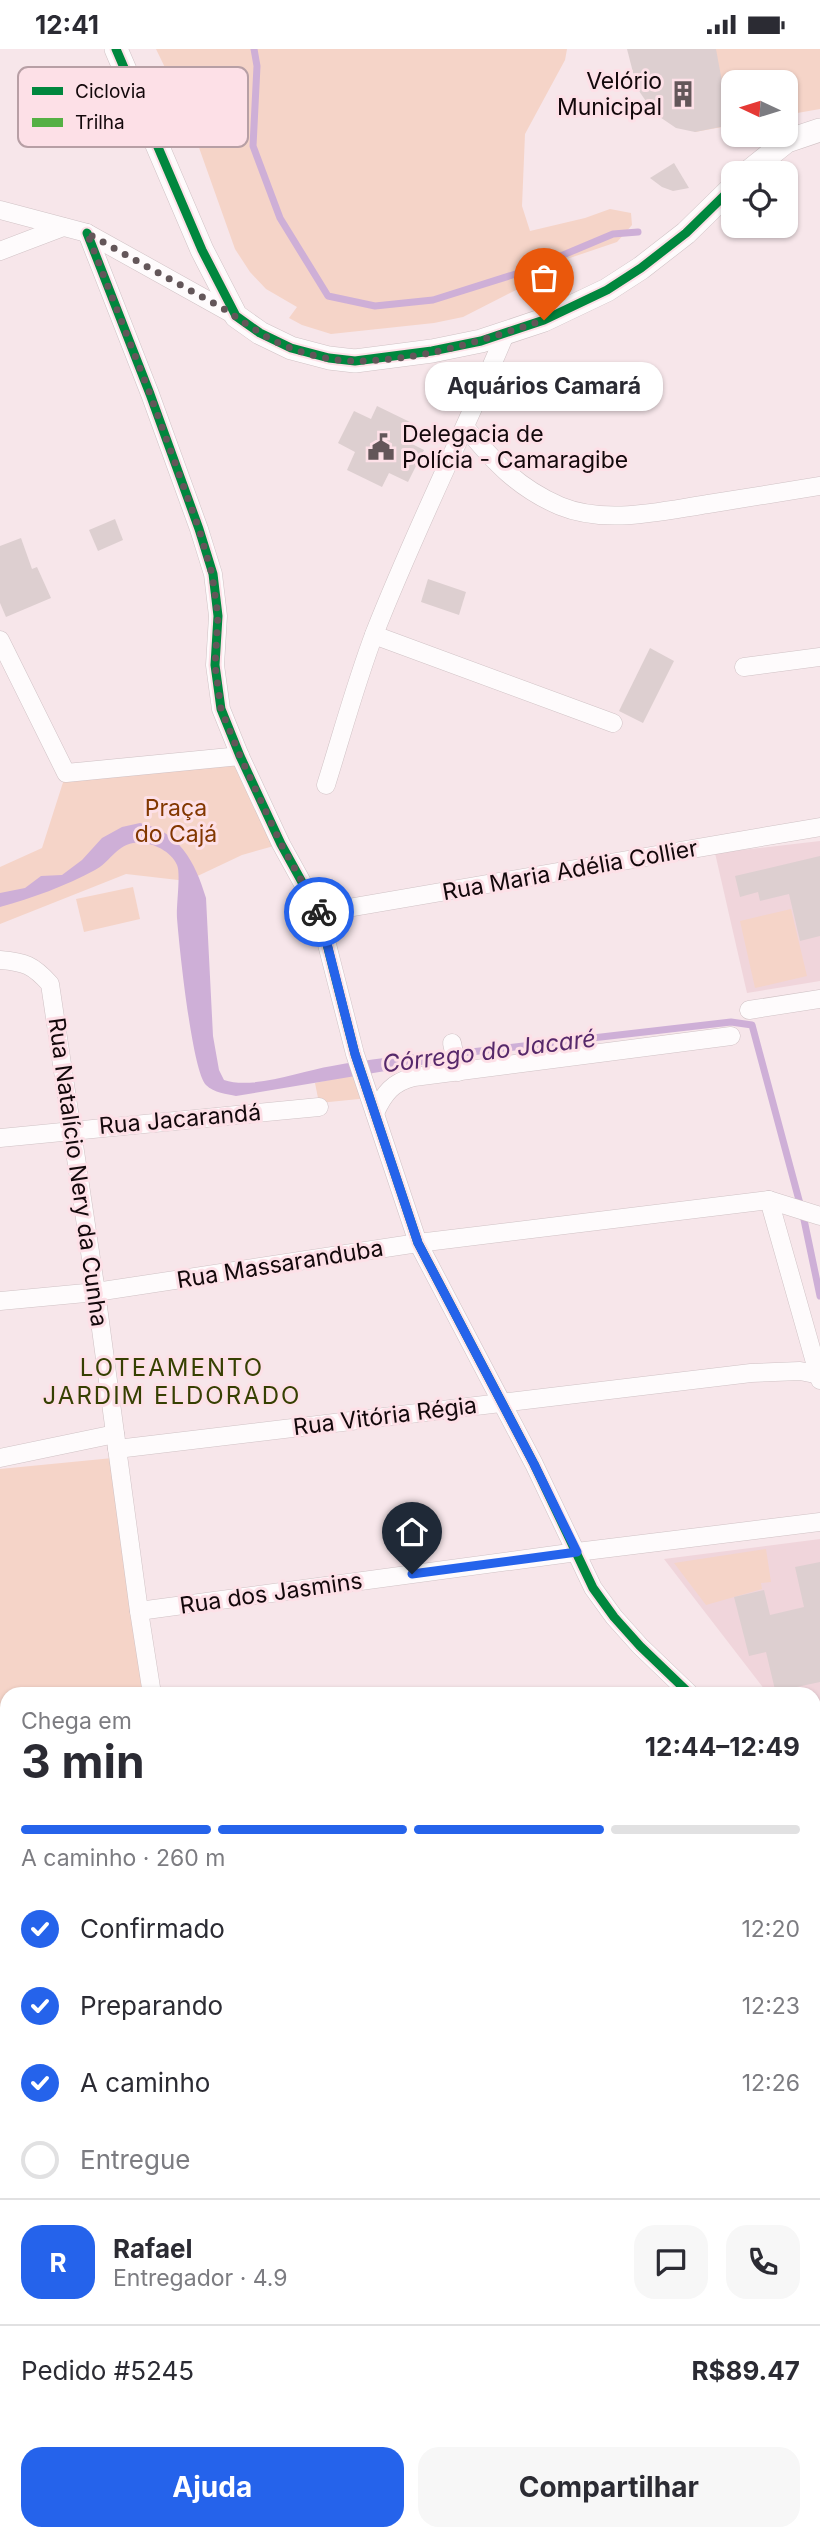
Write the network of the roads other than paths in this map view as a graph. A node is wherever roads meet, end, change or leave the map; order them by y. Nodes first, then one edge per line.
1 (116, 49) edge
2 (124, 67) edge
3 (820, 130) edge
4 (158, 147) edge
5 (762, 161) edge
6 (721, 199) edge
7 (0, 210) edge
8 (63, 227) junction
9 (87, 233) junction
10 (0, 251) edge
11 (236, 316) junction
12 (506, 332) junction
13 (466, 428) junction
14 (820, 486) edge
15 (374, 635) junction
16 (0, 640) edge
17 (820, 657) edge
18 (744, 667) dead end
19 (613, 723) dead end
20 (240, 756) junction
21 (326, 785) dead end
22 (820, 827) edge
23 (319, 913) junction
24 (0, 960) edge
25 (820, 999) edge
26 (749, 1010) dead end
27 (731, 1036) dead end
28 (453, 1045) dead end
29 (457, 1070) junction
30 (373, 1106) junction
31 (319, 1107) dead end
32 (72, 1129) junction
33 (0, 1137) edge
34 (772, 1200) junction
35 (816, 1215) edge
36 (418, 1243) junction
37 (96, 1292) junction
38 (0, 1301) edge
39 (820, 1377) edge
40 (501, 1402) junction
41 (116, 1441) junction
42 (0, 1458) edge
43 (820, 1522) edge
44 (577, 1552) junction
45 (138, 1611) junction
46 (151, 1687) edge
47 (678, 1687) edge

1 - 2 street
3 - 5 street
4 - 11 street
6 - 12 street
7 - 8 street
8 - 9 street
8 - 10 street
9 - 11 street
9 - 20 street
11 - 12 street
12 - 13 street
13 - 14 street
13 - 15 street
15 - 19 street
15 - 21 street
16 - 20 street
17 - 18 street
20 - 23 street
22 - 23 street, Rua Maria Adélia Collier
23 - 30 street
24 - 32 street, Rua Natalício Nery da Cunha
25 - 26 street
27 - 29 street
28 - 29 street
29 - 30 street
30 - 36 street
31 - 32 street, Rua Jacarandá
32 - 33 street, Rua Jacarandá
32 - 37 street, Rua Natalício Nery da Cunha
34 - 35 street
34 - 36 street, Rua Massaranduba
34 - 39 street
36 - 37 street, Rua Massaranduba
36 - 40 street
37 - 38 street, Rua Massaranduba
37 - 41 street, Rua Natalício Nery da Cunha
39 - 40 street, Rua Vitória Régia
40 - 41 street, Rua Vitória Régia
40 - 44 street
41 - 42 street, Rua Vitória Régia
41 - 45 street, Rua Natalício Nery da Cunha
43 - 44 street, Rua dos Jasmins
44 - 45 street, Rua dos Jasmins
44 - 47 street
45 - 46 street, Rua Natalício Nery da Cunha

